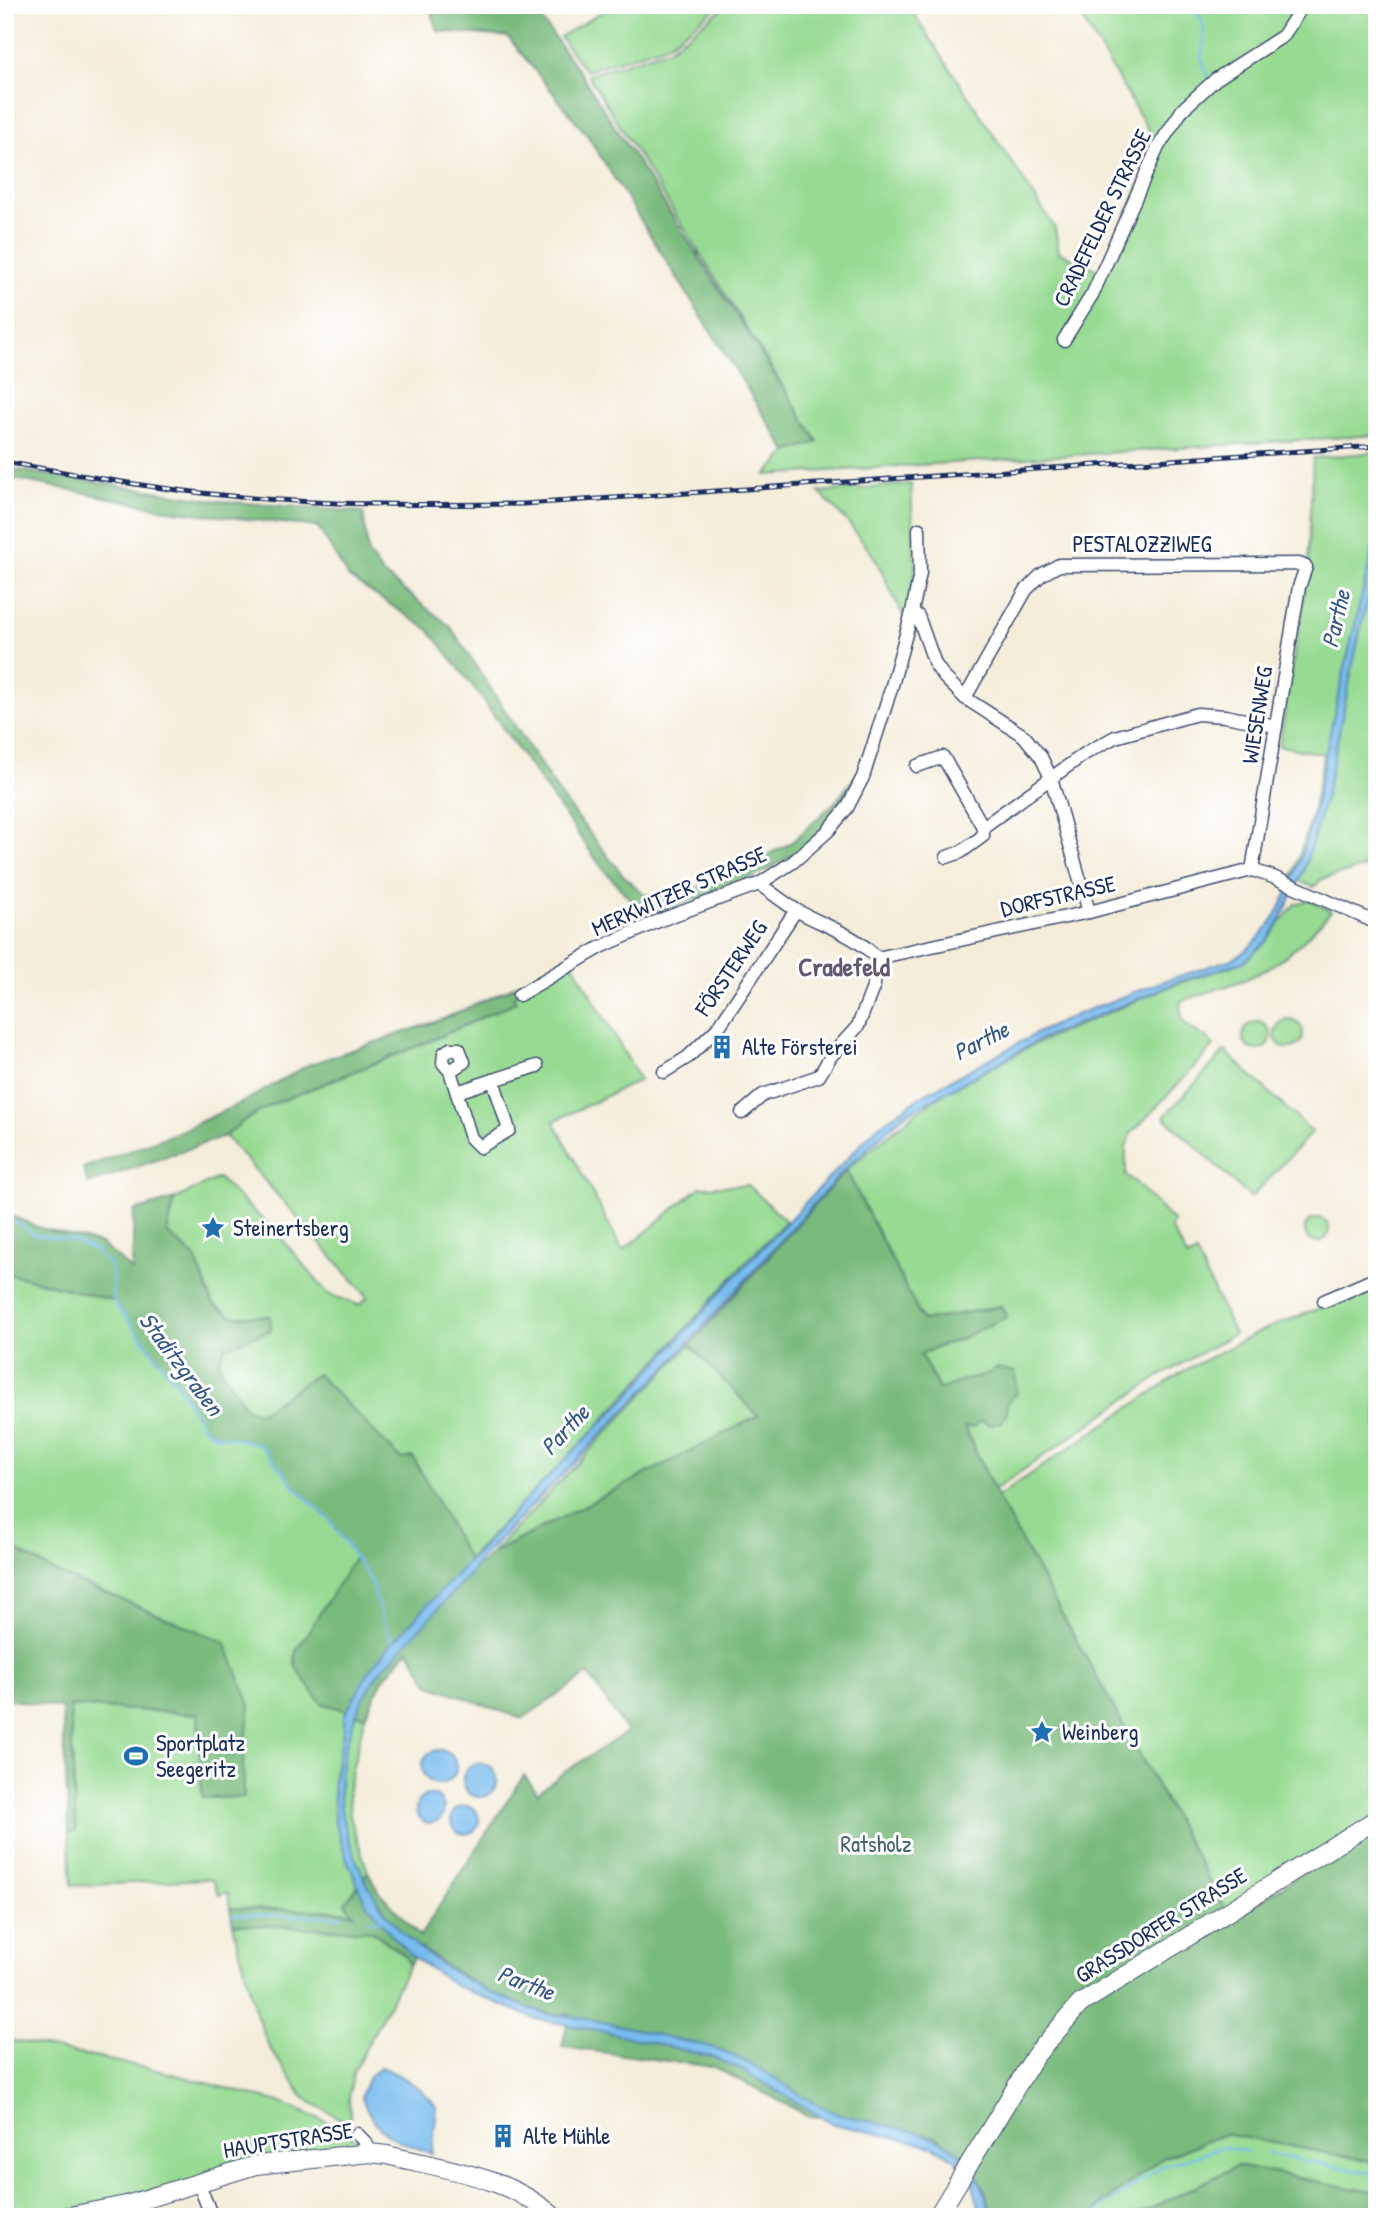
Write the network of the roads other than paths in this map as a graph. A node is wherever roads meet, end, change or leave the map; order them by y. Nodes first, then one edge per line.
1 (1303, 5) edge
2 (1064, 340) dead end
3 (919, 528) dead end
4 (1306, 567) joint
5 (912, 612) junction
6 (965, 698) junction
7 (1276, 726) junction
8 (917, 766) dead end
9 (1051, 778) junction
10 (983, 827) junction
11 (947, 857) dead end
12 (1252, 870) junction
13 (759, 884) junction
14 (796, 909) junction
15 (1089, 912) junction
16 (1377, 923) edge
17 (877, 958) junction
18 (519, 995) dead end
19 (537, 1066) dead end
20 (450, 1071) dead end
21 (664, 1072) dead end
22 (493, 1080) junction
23 (457, 1092) junction
24 (742, 1113) dead end
25 (1377, 1278) edge
26 (1324, 1301) dead end
27 (1377, 1819) edge
28 (357, 2134) dead end
29 (370, 2153) junction
30 (198, 2182) junction
31 (548, 2215) edge
32 (65, 2217) edge
33 (212, 2217) edge
34 (937, 2217) edge

1 - 2 street, CRADEFELDER STRASSE
3 - 5 street, MERKWITZER STRASSE
4 - 6 street, PESTALOZZIWEG
4 - 7 street, WIESENWEG
5 - 6 street
5 - 13 street, MERKWITZER STRASSE
6 - 9 street
7 - 9 street
7 - 12 street, WIESENWEG
8 - 10 street
9 - 10 street
9 - 15 street
10 - 11 street
12 - 15 street, DORFSTRASSE
12 - 16 street
13 - 14 street
13 - 18 street, MERKWITZER STRASSE
14 - 17 street
14 - 21 street, FÖRSTERWEG
15 - 17 street, DORFSTRASSE
17 - 24 street
19 - 22 street
20 - 23 street
22 - 23 street
22 - 23 street
25 - 26 street
27 - 34 street, GRASSDORFER STRASSE
28 - 29 street
29 - 30 street, HAUPTSTRASSE
29 - 31 street, HAUPTSTRASSE
30 - 32 street, HAUPTSTRASSE
30 - 33 street

